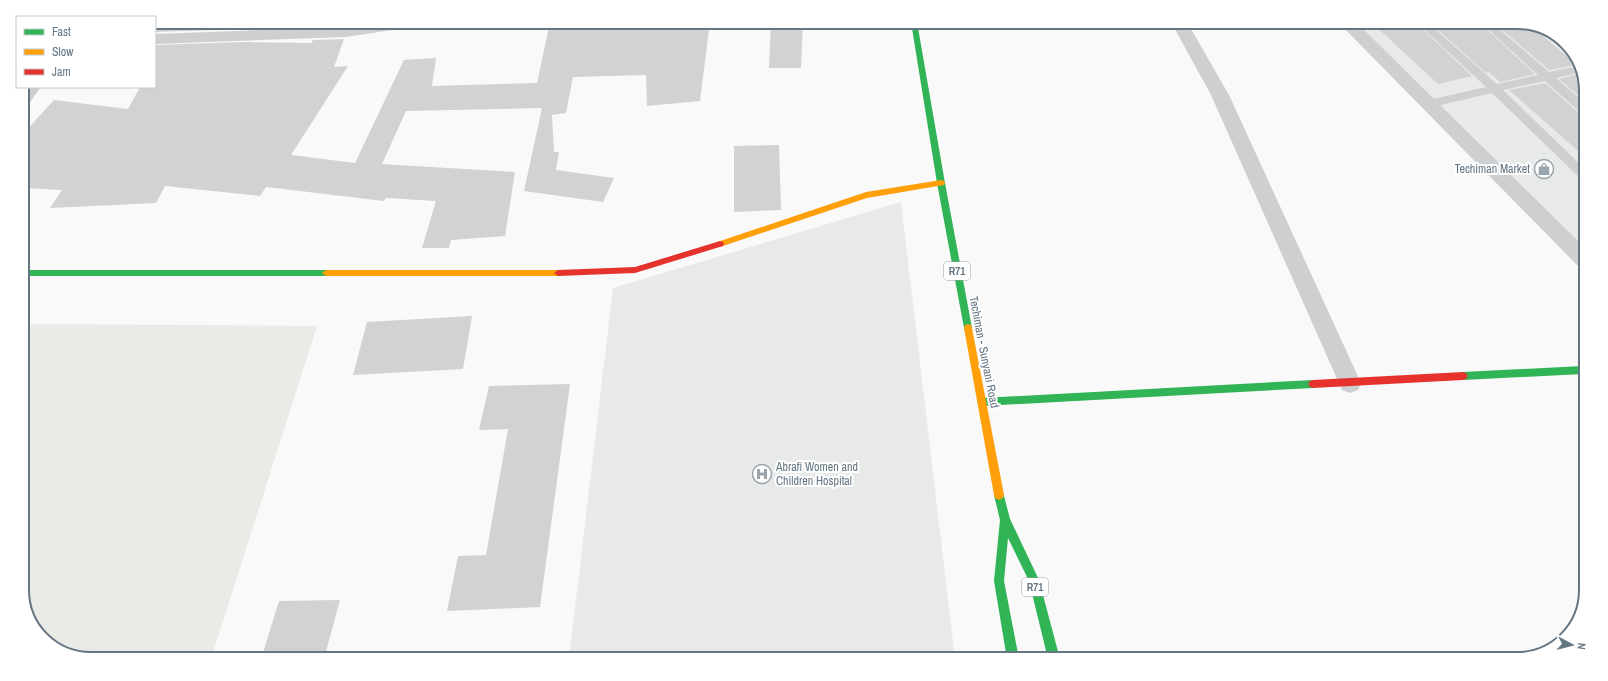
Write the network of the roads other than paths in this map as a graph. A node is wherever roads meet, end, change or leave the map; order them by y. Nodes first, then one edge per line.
1 (366, 29) edge
2 (915, 29) edge
3 (1183, 29) edge
4 (1353, 29) edge
5 (1429, 29) edge
6 (1493, 29) edge
7 (156, 39) edge
8 (1576, 70) edge
9 (1546, 76) junction
10 (1494, 88) junction
11 (1428, 104) junction
12 (1579, 105) edge
13 (1579, 170) edge
14 (941, 183) junction
15 (1579, 252) edge
16 (29, 274) edge
17 (1579, 370) edge
18 (1350, 382) junction
19 (982, 402) junction
20 (1005, 520) junction
21 (1012, 652) edge
22 (1052, 652) edge

1 - 7 street
2 - 14 street, Techiman - Sunyani Road / R71
3 - 18 street
4 - 11 street
5 - 10 lane
6 - 9 lane
8 - 9 lane
9 - 10 lane
9 - 12 lane
10 - 11 lane
10 - 13 lane
11 - 15 street
14 - 16 street
14 - 19 street, Techiman - Sunyani Road / R71
17 - 18 street
18 - 19 street
19 - 20 street, Techiman - Sunyani Road / R71
20 - 21 street, R71
20 - 22 street, R71

